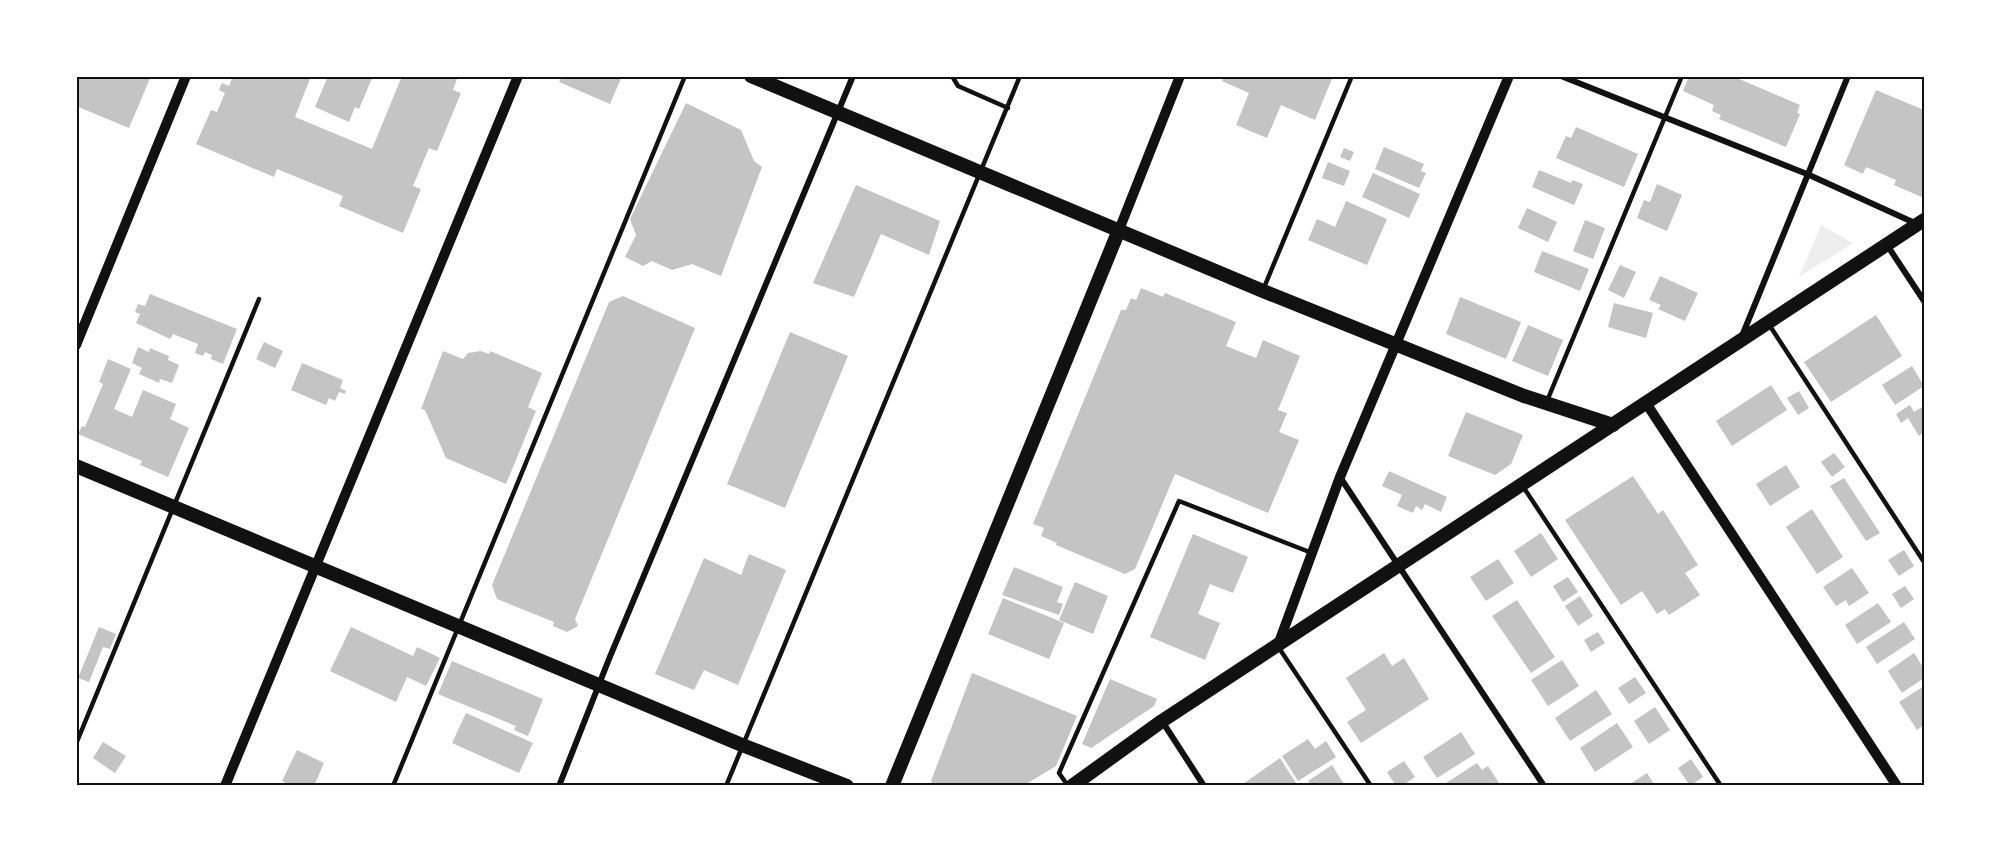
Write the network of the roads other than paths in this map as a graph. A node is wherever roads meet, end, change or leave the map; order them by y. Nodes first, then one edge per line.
1 (186, 76) edge
2 (518, 76) edge
3 (685, 76) edge
4 (751, 76) edge
5 (854, 76) edge
6 (952, 76) edge
7 (1020, 76) edge
8 (1180, 76) edge
9 (1352, 76) edge
10 (1509, 76) edge
11 (1561, 76) edge
12 (1682, 76) edge
13 (1848, 76) edge
14 (1008, 108) junction
15 (838, 113) junction
16 (1665, 117) junction
17 (1808, 174) junction
18 (982, 175) junction
19 (1921, 222) edge
20 (1119, 230) junction
21 (1887, 245) junction
22 (1263, 291) junction
23 (259, 299) dead end
24 (1924, 301) edge
25 (1768, 323) junction
26 (1739, 342) junction
27 (1394, 344) junction
28 (76, 345) edge
29 (1646, 403) junction
30 (1546, 404) junction
31 (1613, 425) junction
32 (76, 466) edge
33 (1340, 477) junction
34 (1522, 485) junction
35 (172, 506) junction
36 (1312, 553) junction
37 (1924, 562) edge
38 (316, 566) junction
39 (1399, 566) junction
40 (460, 625) junction
41 (1278, 645) junction
42 (598, 685) junction
43 (1162, 721) junction
44 (76, 744) edge
45 (742, 745) junction
46 (841, 785) edge
47 (225, 786) edge
48 (393, 786) edge
49 (559, 786) edge
50 (726, 786) edge
51 (892, 786) edge
52 (1070, 786) edge
53 (1204, 786) edge
54 (1371, 786) edge
55 (1544, 786) edge
56 (1721, 786) edge
57 (1898, 786) edge

1 - 28 street
2 - 38 street
3 - 40 lane
4 - 15 main road
5 - 15 street
6 - 14 lane
7 - 14 lane
8 - 20 street
9 - 22 lane
10 - 27 street
11 - 16 street
12 - 16 lane
13 - 17 street
14 - 18 lane
15 - 18 main road
15 - 42 street
16 - 17 street
16 - 30 lane
17 - 19 street
17 - 26 street
18 - 20 main road
18 - 45 lane
19 - 21 main road
20 - 22 main road
20 - 51 main road
21 - 24 street
21 - 25 main road
22 - 27 main road
23 - 35 lane
25 - 26 main road
25 - 37 lane
26 - 29 main road
27 - 30 main road
27 - 33 street
29 - 31 main road
29 - 57 street
30 - 31 main road
31 - 34 main road
32 - 35 main road
33 - 36 street
33 - 39 street
34 - 39 main road
34 - 56 lane
35 - 38 main road
35 - 44 lane
36 - 41 street
36 - 52 lane
38 - 40 main road
38 - 47 street
39 - 41 main road
39 - 55 street
40 - 42 main road
40 - 48 lane
41 - 43 main road
41 - 54 lane
42 - 45 main road
42 - 49 street
43 - 52 main road
43 - 53 street
45 - 46 main road
45 - 50 lane

